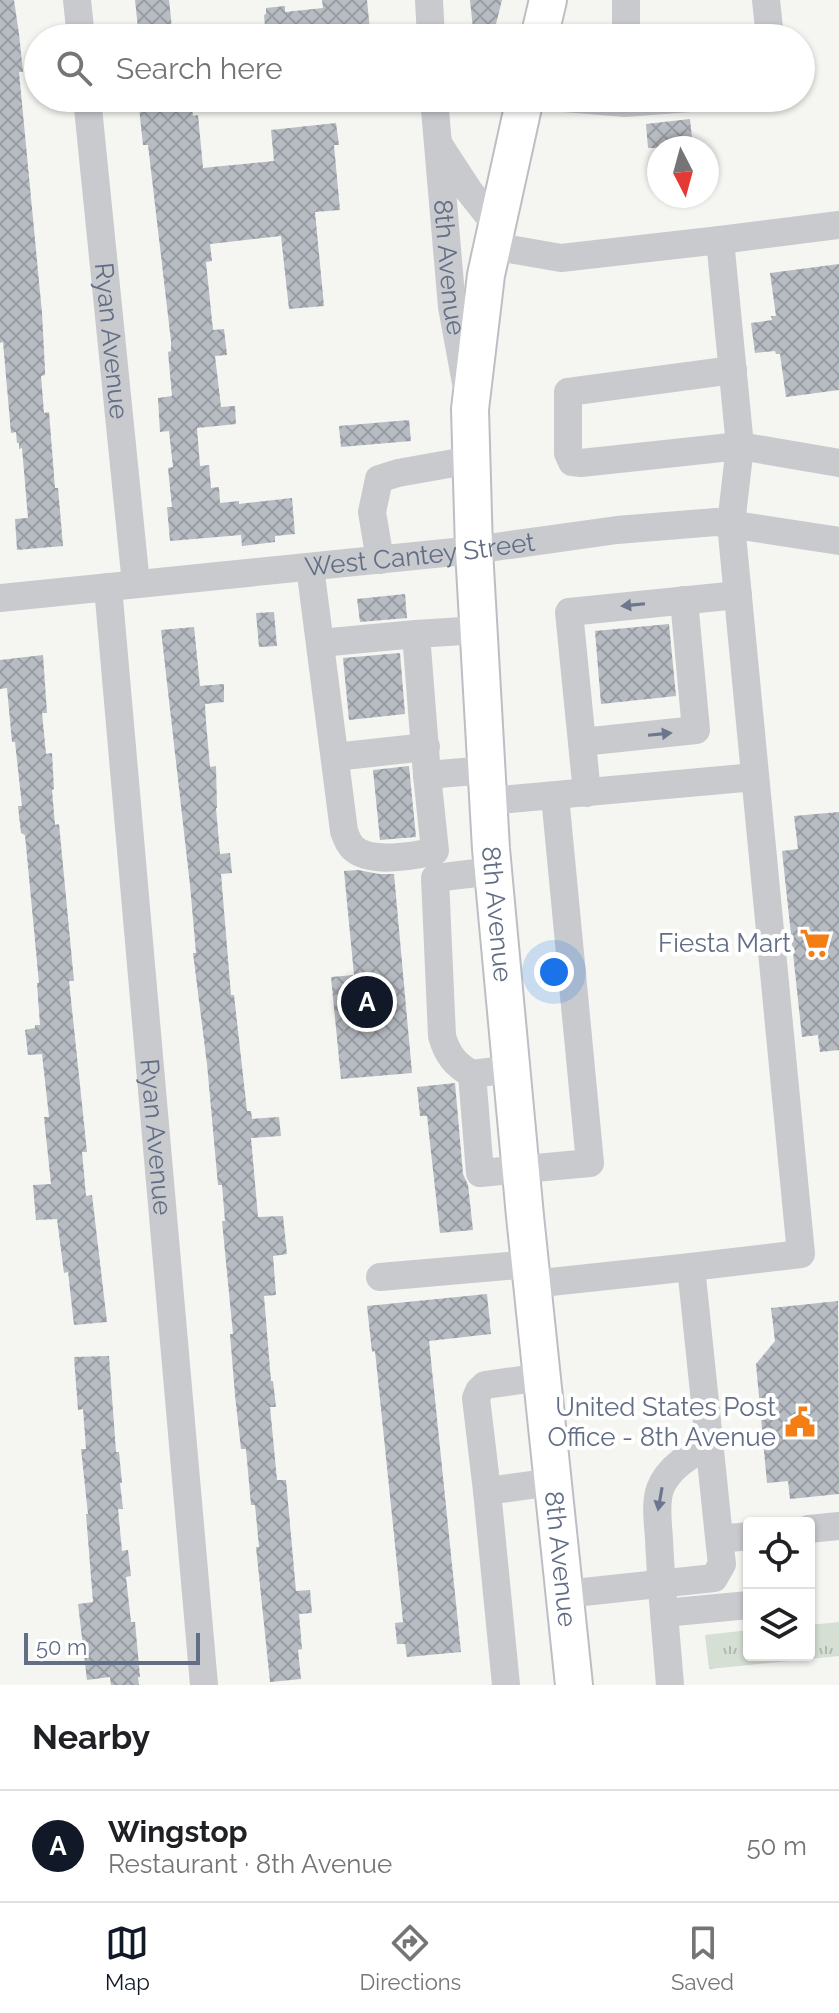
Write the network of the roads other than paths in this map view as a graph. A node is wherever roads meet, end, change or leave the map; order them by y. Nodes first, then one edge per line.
1 (77, 0) edge
2 (429, 0) edge
3 (548, 0) edge
4 (626, 0) edge
5 (766, 0) edge
6 (80, 24) edge
7 (430, 24) edge
8 (542, 24) edge
9 (626, 24) edge
10 (769, 24) edge
11 (88, 112) edge
12 (435, 112) edge
13 (522, 112) edge
14 (437, 141) junction
15 (839, 225) edge
16 (495, 236) junction
17 (720, 240) junction
18 (733, 370) junction
19 (470, 409) junction
20 (740, 446) junction
21 (471, 460) junction
22 (839, 463) edge
23 (731, 524) junction
24 (839, 541) edge
25 (474, 550) junction
26 (380, 560) junction
27 (310, 567) junction
28 (122, 586) junction
29 (738, 595) junction
30 (0, 598) edge
31 (684, 600) junction
32 (479, 630) junction
33 (416, 634) junction
34 (320, 643) junction
35 (582, 742) junction
36 (335, 757) junction
37 (426, 761) junction
38 (755, 777) junction
39 (488, 786) junction
40 (587, 793) junction
41 (555, 796) junction
42 (435, 865) junction
43 (493, 871) junction
44 (511, 1069) junction
45 (472, 1074) junction
46 (520, 1168) junction
47 (691, 1267) junction
48 (531, 1274) junction
49 (380, 1277) dead end
50 (542, 1377) junction
51 (710, 1446) junction
52 (553, 1482) junction
53 (487, 1491) junction
54 (839, 1526) edge
55 (815, 1528) edge
56 (743, 1537) edge
57 (720, 1539) junction
58 (662, 1583) junction
59 (565, 1594) junction
60 (743, 1606) edge
61 (664, 1613) junction
62 (574, 1684) edge
63 (204, 1685) edge
64 (506, 1685) edge
65 (565, 1685) edge
66 (670, 1685) edge

1 - 6 street
2 - 7 street
3 - 8 main road
4 - 9 street
5 - 10 street
11 - 28 street, Ryan Avenue
12 - 14 street, 8th Avenue
13 - 16 main road
14 - 16 street, 8th Avenue
14 - 19 street, 8th Avenue
15 - 17 street
16 - 17 street
16 - 19 main road
17 - 18 street
18 - 20 street
18 - 20 street
19 - 21 main road, 8th Avenue
20 - 22 street
20 - 23 street
21 - 25 main road, 8th Avenue
21 - 26 street
23 - 24 street, West Cantey Street
23 - 25 street, West Cantey Street
23 - 29 street
25 - 26 street, West Cantey Street
25 - 32 main road, 8th Avenue
26 - 27 street, West Cantey Street
27 - 28 street, West Cantey Street
27 - 34 street
28 - 30 street, West Cantey Street
28 - 63 street, Ryan Avenue
29 - 31 street
29 - 38 street
35 -> 31 street
31 -> 35 street
32 - 33 street
32 - 39 main road, 8th Avenue
33 - 34 street
33 - 37 street
34 - 36 street
35 - 40 street
36 - 37 street
36 - 42 street
37 - 39 street
37 - 42 street
38 - 40 street
38 - 47 street
39 - 41 street
39 - 43 main road, 8th Avenue
40 - 41 street
41 - 46 street
42 - 43 street
42 - 45 street
43 - 44 main road, 8th Avenue
44 - 45 street
44 - 46 main road, 8th Avenue
45 - 46 street
46 - 48 main road, 8th Avenue
47 - 48 street
47 - 51 street
48 - 49 street
48 - 50 main road, 8th Avenue
50 - 52 main road, 8th Avenue
50 - 53 street
51 - 57 street
51 -> 58 street
52 - 53 street
52 - 59 main road, 8th Avenue
53 - 64 street
54 - 55 street
56 - 57 street
57 - 58 street
58 - 59 street
58 - 61 street
59 - 62 main road, 8th Avenue
60 - 61 street
61 - 66 street
62 - 65 street

